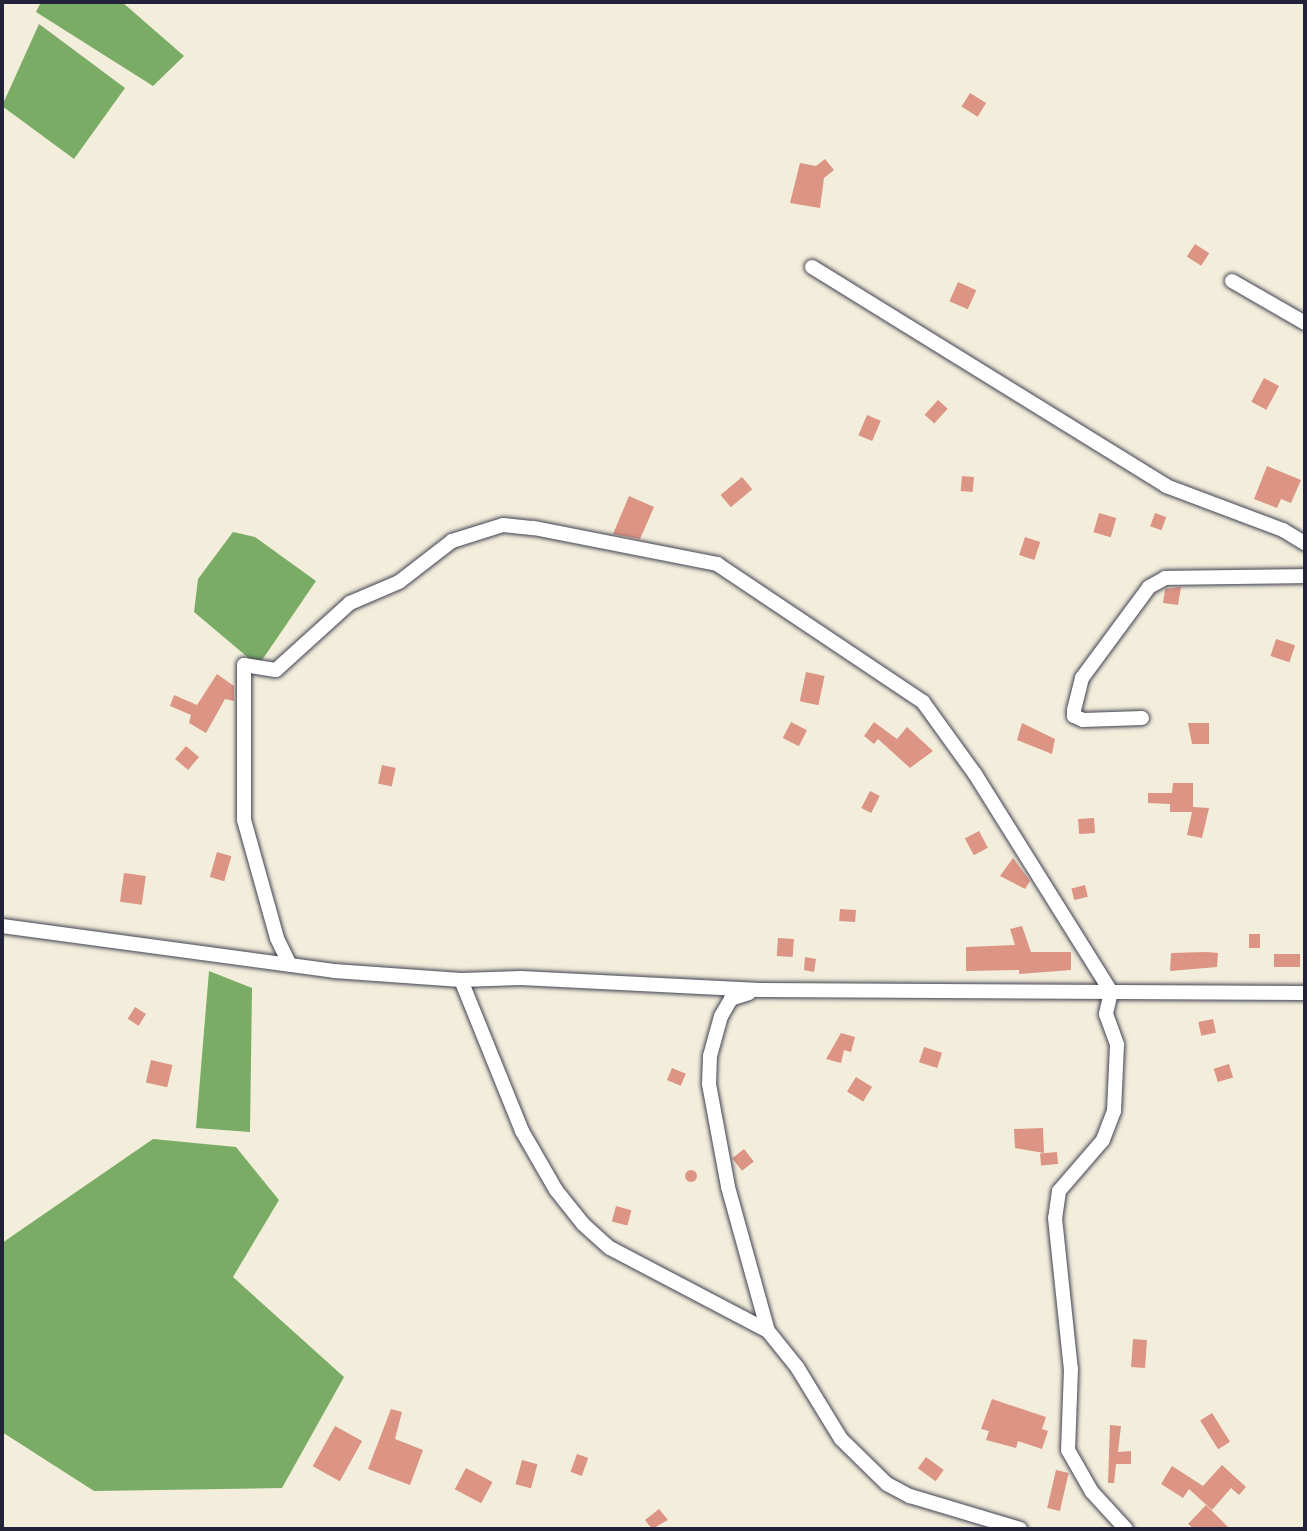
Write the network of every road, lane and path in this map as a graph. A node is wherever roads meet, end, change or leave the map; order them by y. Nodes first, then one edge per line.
1 (812, 267) dead end
2 (1232, 281) dead end
3 (1305, 323) edge
4 (1305, 543) edge
5 (1305, 576) edge
6 (1142, 718) dead end
7 (2, 926) edge
8 (290, 965) junction
9 (461, 980) junction
10 (760, 990) junction
11 (1111, 992) junction
12 (1305, 992) edge
13 (768, 1331) junction
14 (1020, 1529) edge
15 (1126, 1529) edge

1 - 4 street
2 - 3 street
5 - 6 street
7 - 8 street
8 - 9 street
8 - 11 street
9 - 10 street
9 - 13 street
10 - 11 street
10 - 13 street
11 - 12 street
11 - 15 street
13 - 14 street

